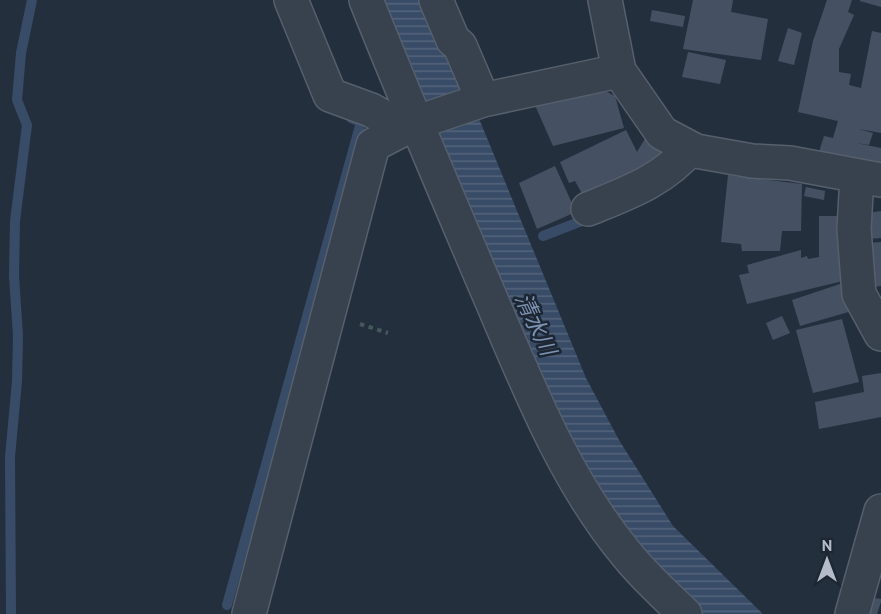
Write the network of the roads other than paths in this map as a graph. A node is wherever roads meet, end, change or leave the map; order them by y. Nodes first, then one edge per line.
1 (291, 0) edge
2 (366, 0) edge
3 (436, 0) edge
4 (605, 0) edge
5 (618, 71) junction
6 (483, 100) junction
7 (410, 126) junction
8 (690, 148) junction
9 (869, 178) edge
10 (588, 209) dead end
11 (881, 334) edge
12 (881, 511) edge
13 (249, 614) edge
14 (685, 614) edge
15 (852, 614) edge

1 - 7 street
2 - 7 street
3 - 6 street
4 - 5 street
5 - 6 street
5 - 8 street
6 - 7 street
7 - 13 street
7 - 14 street
8 - 9 street
8 - 10 street
9 - 11 street
12 - 15 street

